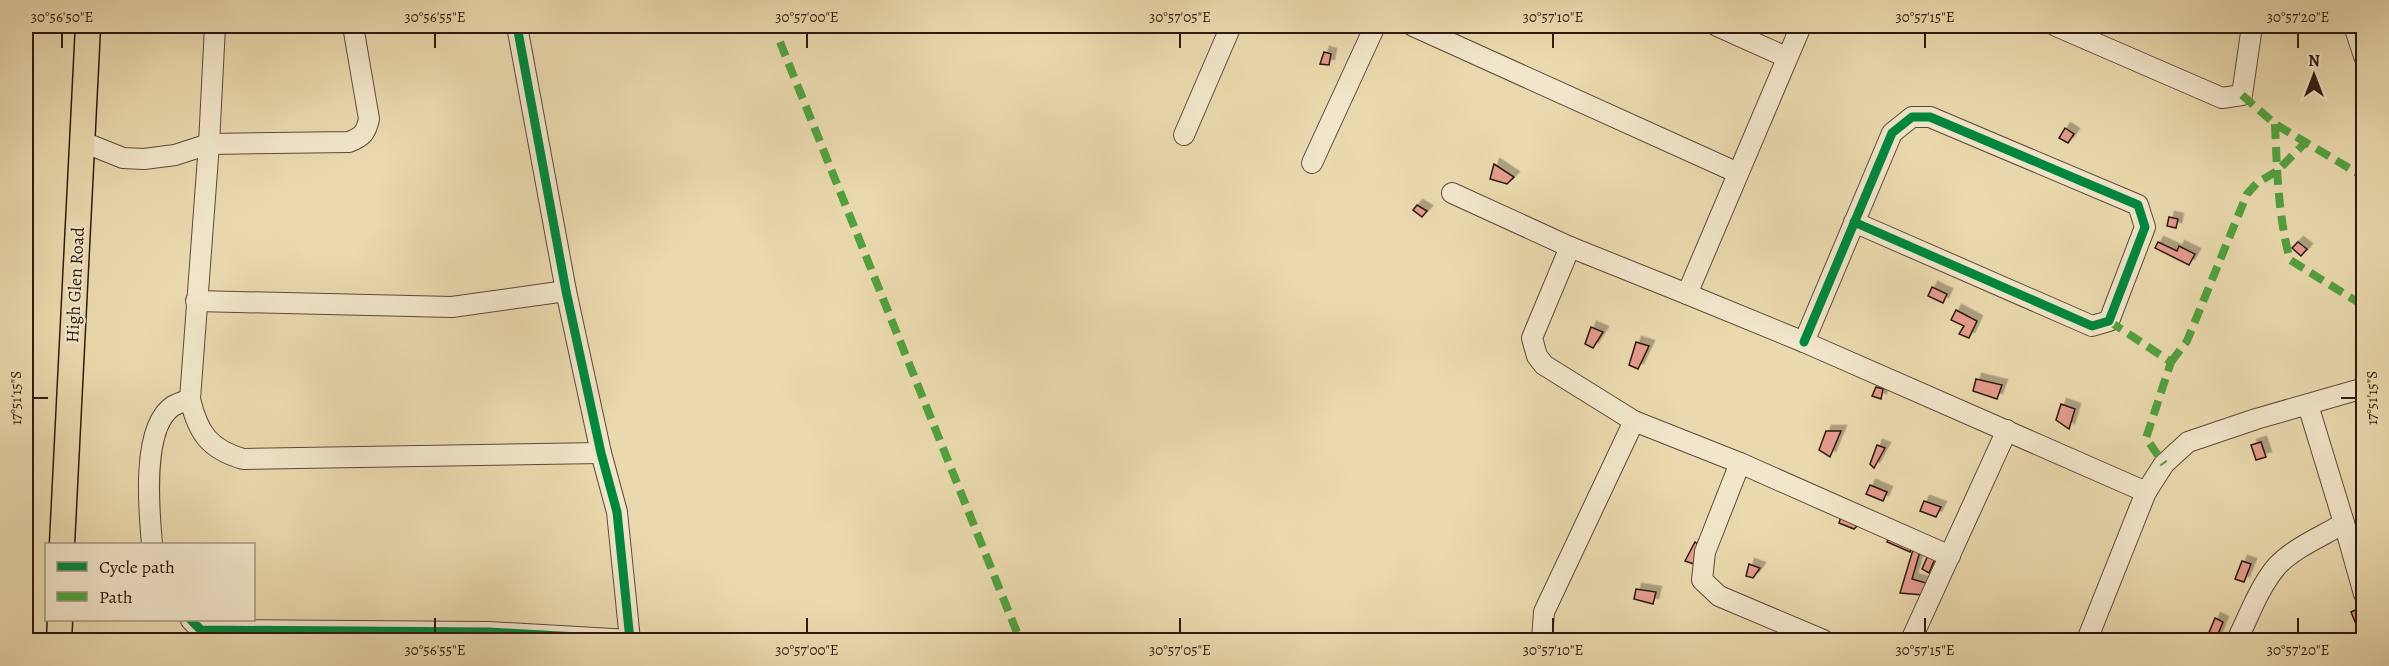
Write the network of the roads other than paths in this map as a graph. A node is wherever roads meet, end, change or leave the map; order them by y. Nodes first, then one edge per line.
1 (88, 26) edge
2 (215, 26) edge
3 (353, 26) edge
4 (517, 26) edge
5 (1231, 26) edge
6 (1375, 26) edge
7 (1413, 26) edge
8 (1717, 26) edge
9 (1801, 26) edge
10 (2056, 26) edge
11 (2252, 26) edge
12 (2354, 26) edge
13 (1786, 57) junction
14 (2364, 57) edge
15 (1184, 135) dead end
16 (83, 142) junction
17 (209, 144) junction
18 (1312, 163) dead end
19 (1738, 173) junction
20 (1452, 192) dead end
21 (1854, 222) junction
22 (1570, 247) junction
23 (566, 291) junction
24 (1688, 294) junction
25 (196, 301) junction
26 (1804, 342) junction
27 (2364, 388) edge
28 (190, 399) junction
29 (2308, 405) junction
30 (1634, 420) junction
31 (2007, 430) junction
32 (601, 453) junction
33 (1740, 463) junction
34 (2146, 492) junction
35 (2344, 523) junction
36 (62, 543) edge
37 (152, 543) edge
38 (1950, 556) junction
39 (2364, 594) edge
40 (60, 621) edge
41 (197, 630) edge
42 (59, 640) edge
43 (1542, 640) edge
44 (1823, 640) edge
45 (1911, 640) edge
46 (2086, 640) edge
47 (2237, 640) edge

1 - 16 main road, High Glen Road
2 - 17 street
3 - 17 street
4 - 23 street
5 - 15 street
6 - 18 street
7 - 19 street
8 - 13 street
9 - 13 street
10 - 11 street
12 - 14 street
13 - 19 street
16 - 17 street
16 - 36 main road, High Glen Road
17 - 25 street
19 - 24 street
20 - 22 street
21 - 21 street
21 - 26 street
22 - 24 street
22 - 30 street
23 - 25 street
23 - 32 street
24 - 26 street
25 - 28 street
26 - 31 street
27 - 29 street
28 - 32 street
28 - 37 street
29 - 34 street
29 - 35 street
30 - 33 street
30 - 43 street
31 - 34 street
31 - 38 street
32 - 41 street
33 - 38 street
33 - 44 street
34 - 46 street
35 - 39 street
35 - 47 street
38 - 45 street
40 - 42 main road

